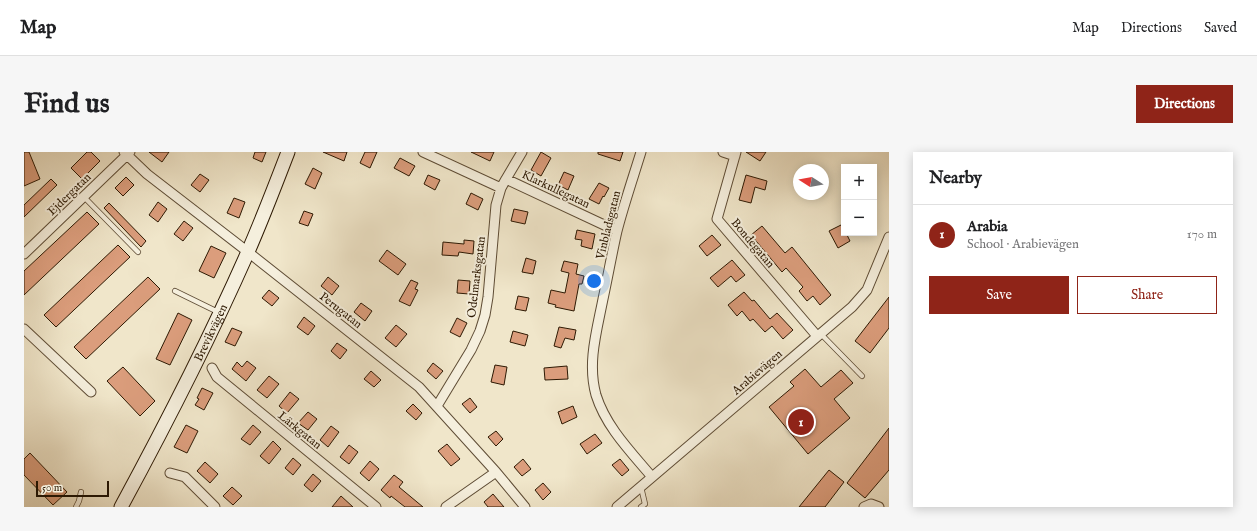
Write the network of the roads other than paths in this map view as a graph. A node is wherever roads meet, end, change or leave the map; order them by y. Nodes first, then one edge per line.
1 (288, 152) edge
2 (423, 152) edge
3 (522, 152) edge
4 (641, 152) edge
5 (723, 152) edge
6 (127, 153) edge
7 (735, 154) edge
8 (506, 179) junction
9 (501, 188) junction
10 (84, 197) junction
11 (617, 231) junction
12 (889, 237) edge
13 (138, 252) dead end
14 (248, 252) junction
15 (24, 254) edge
16 (175, 291) dead end
17 (220, 313) junction
18 (24, 329) edge
19 (819, 335) junction
20 (212, 368) dead end
21 (862, 376) dead end
22 (91, 392) dead end
23 (437, 406) junction
24 (496, 472) junction
25 (170, 473) dead end
26 (652, 477) junction
27 (641, 487) junction
28 (81, 492) dead end
29 (76, 507) edge
30 (121, 507) edge
31 (215, 507) edge
32 (376, 507) edge
33 (446, 507) edge
34 (525, 507) edge
35 (617, 507) edge
36 (641, 507) edge
37 (864, 507) edge
38 (879, 507) edge

1 - 14 street, Brevikvägen
2 - 9 street
3 - 8 street
4 - 11 street, Vinbladsgatan
5 - 7 street
6 - 10 street, Ejdergatan
6 - 14 street, Perugatan
7 - 19 street, Bondegatan
8 - 9 street, Klarkullegatan
8 - 11 street, Klarkullegatan
9 - 23 street, Odelmarksgatan
10 - 13 lane
10 - 15 street, Ejdergatan
11 - 26 street, Vinbladsgatan
12 - 19 street, Arabievägen
14 - 17 street, Brevikvägen
14 - 23 street, Perugatan
16 - 17 lane
17 - 30 street, Brevikvägen
18 - 22 street
19 - 21 lane
19 - 26 street, Arabievägen
20 - 32 street, Lärkgatan
23 - 24 street, Perugatan
24 - 33 street
24 - 34 street, Perugatan
25 - 31 street
26 - 27 street, Arabievägen
27 - 35 street, Arabievägen
27 - 36 lane
28 - 29 lane
37 - 38 street

